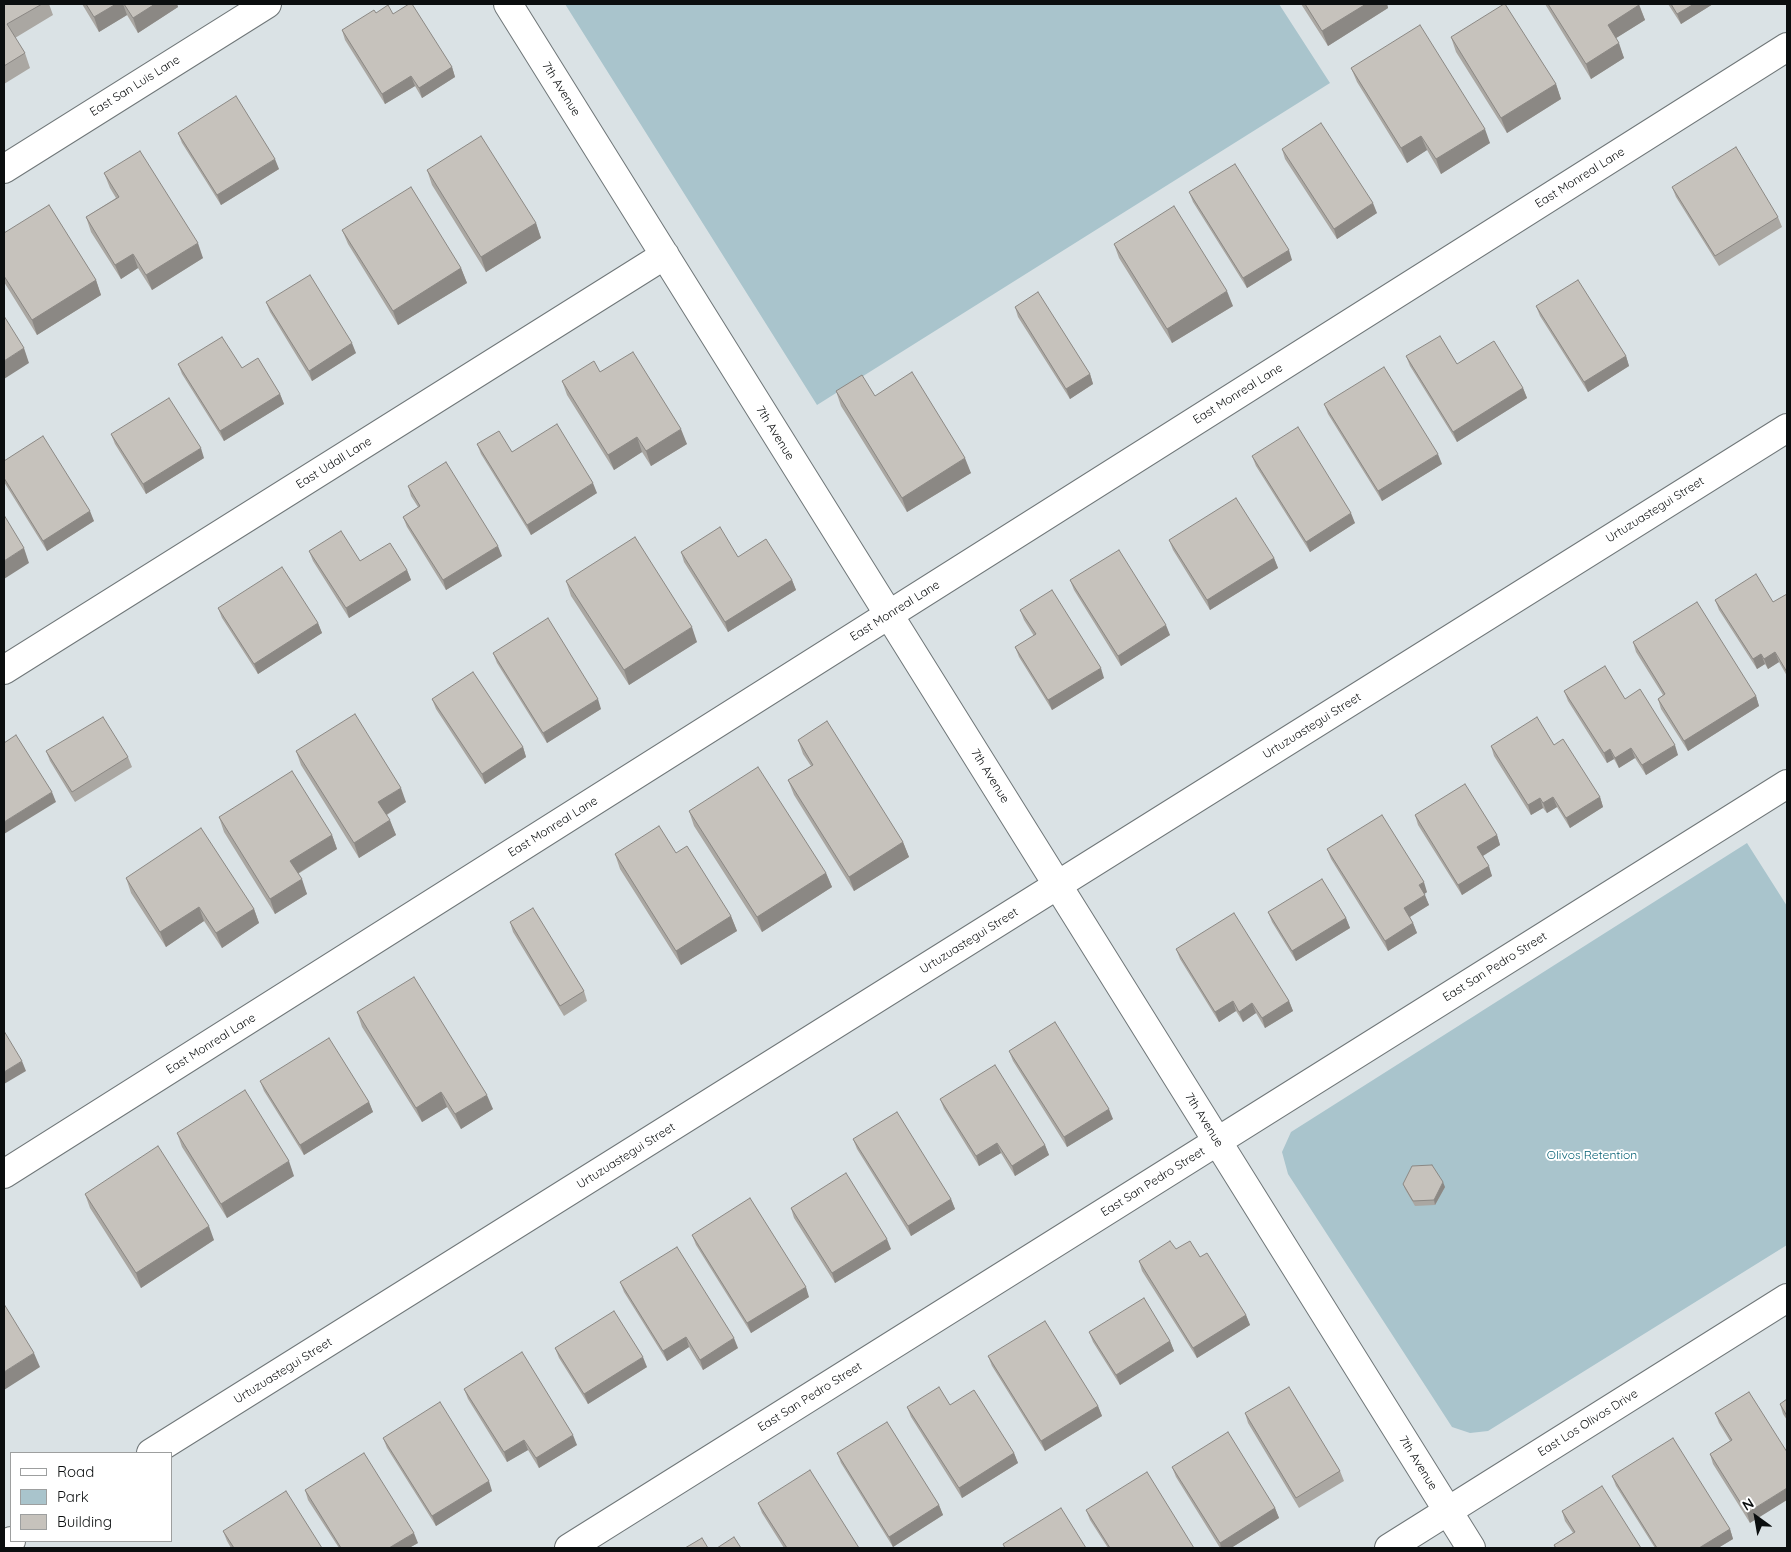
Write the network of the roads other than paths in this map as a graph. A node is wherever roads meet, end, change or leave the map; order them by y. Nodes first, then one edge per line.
1 (267, 4) edge
2 (508, 4) edge
3 (1787, 47) edge
4 (4, 169) edge
5 (665, 255) junction
6 (1787, 428) edge
7 (889, 615) junction
8 (4, 670) edge
9 (1787, 784) edge
10 (1058, 885) junction
11 (1217, 1141) junction
12 (4, 1174) edge
13 (1787, 1298) edge
14 (153, 1452) edge
15 (1448, 1511) junction
16 (569, 1548) edge
17 (1389, 1548) edge
18 (1471, 1548) edge

1 - 4 street, East San Luis Lane
2 - 5 street, 7th Avenue
3 - 7 street, East Monreal Lane
5 - 7 street, 7th Avenue
5 - 8 street, East Udall Lane
6 - 10 street, Urtuzuastegui Street
7 - 10 street, 7th Avenue
7 - 12 street, East Monreal Lane
9 - 11 street, East San Pedro Street
10 - 11 street, 7th Avenue
10 - 14 street, Urtuzuastegui Street
11 - 15 street, 7th Avenue
11 - 16 street, East San Pedro Street
13 - 15 street, East Los Olivos Drive
15 - 17 street, East Los Olivos Drive
15 - 18 street, 7th Avenue

